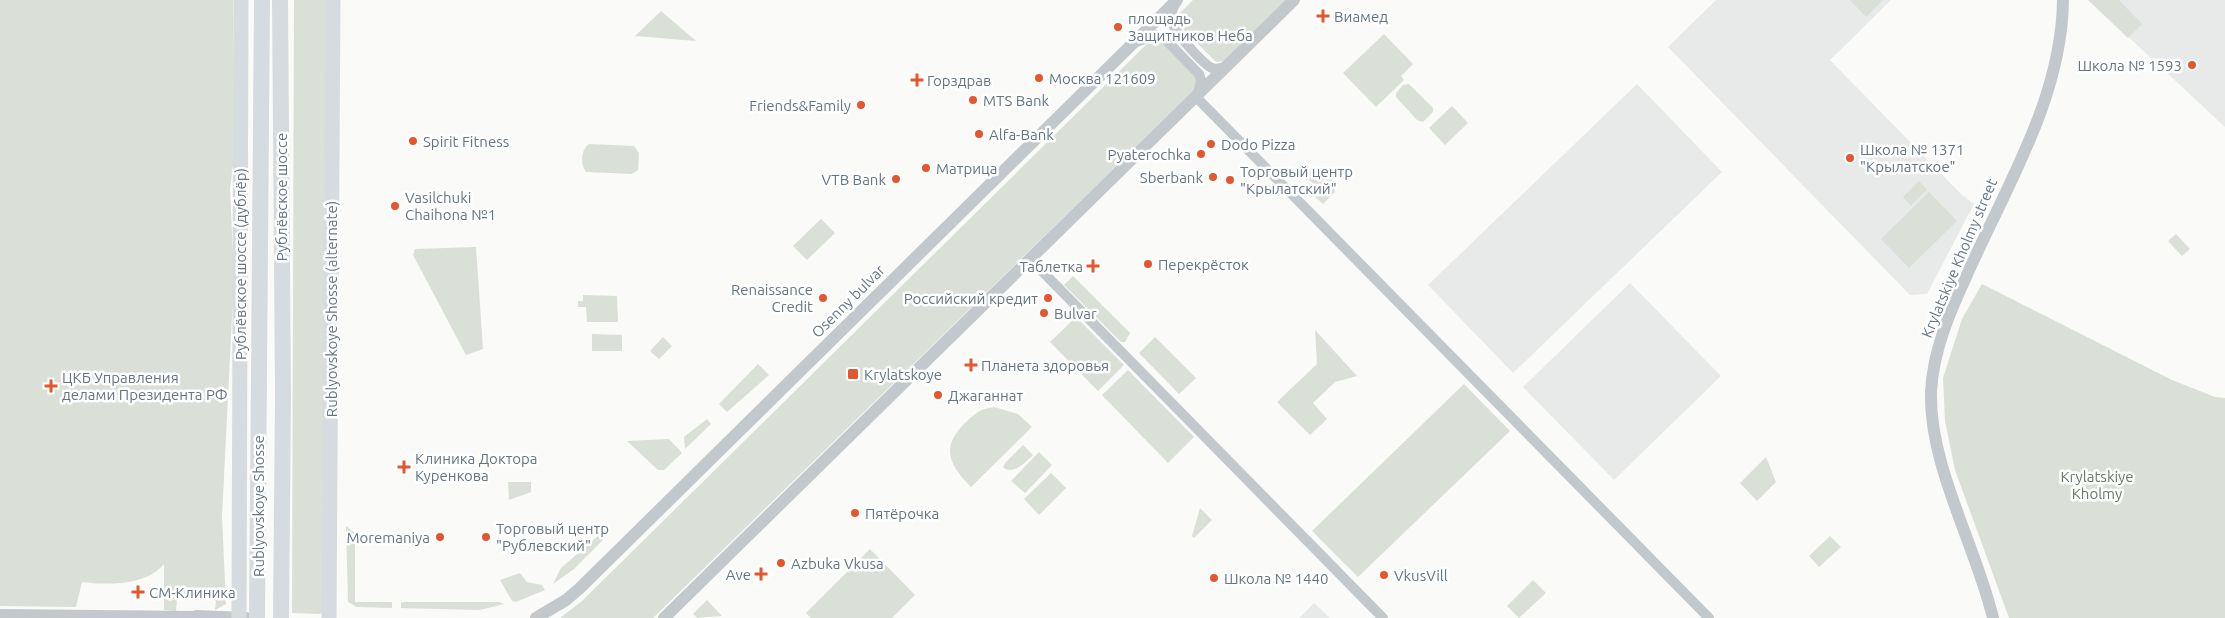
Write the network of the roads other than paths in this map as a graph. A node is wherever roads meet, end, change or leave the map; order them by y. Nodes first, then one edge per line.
1 (241, 0) edge
2 (262, 0) edge
3 (280, 0) edge
4 (333, 0) edge
5 (1177, 0) edge
6 (1294, 0) edge
7 (2063, 0) edge
8 (1133, 43) junction
9 (1230, 62) junction
10 (1197, 96) junction
11 (1031, 260) junction
12 (259, 394) joint
13 (283, 394) joint
14 (0, 614) edge
15 (196, 617) edge
16 (241, 618) edge
17 (257, 618) edge
18 (281, 618) edge
19 (329, 618) edge
20 (536, 618) edge
21 (664, 618) edge
22 (1383, 618) edge
23 (1709, 618) edge
24 (1993, 618) edge

1 - 16 main road, Рублёвское шоссе (дублёр)
2 - 12 main road, Рублёвское шоссе
3 - 13 main road, Рублёвское шоссе
4 - 19 main road, Rublyovskoye Shosse (alternate)
5 - 8 street, Osenny bulvar
5 - 9 street
6 - 9 street
7 - 24 street, Krylatskiye Kholmy street
8 - 10 street
8 - 20 street, Osenny bulvar
9 - 10 street
10 - 11 street
10 - 23 street
11 - 21 street
11 - 22 street
12 - 17 main road, Rublyovskoye Shosse
13 - 18 main road, Rublyovskoye Shosse
14 - 15 street
15 - 16 street

